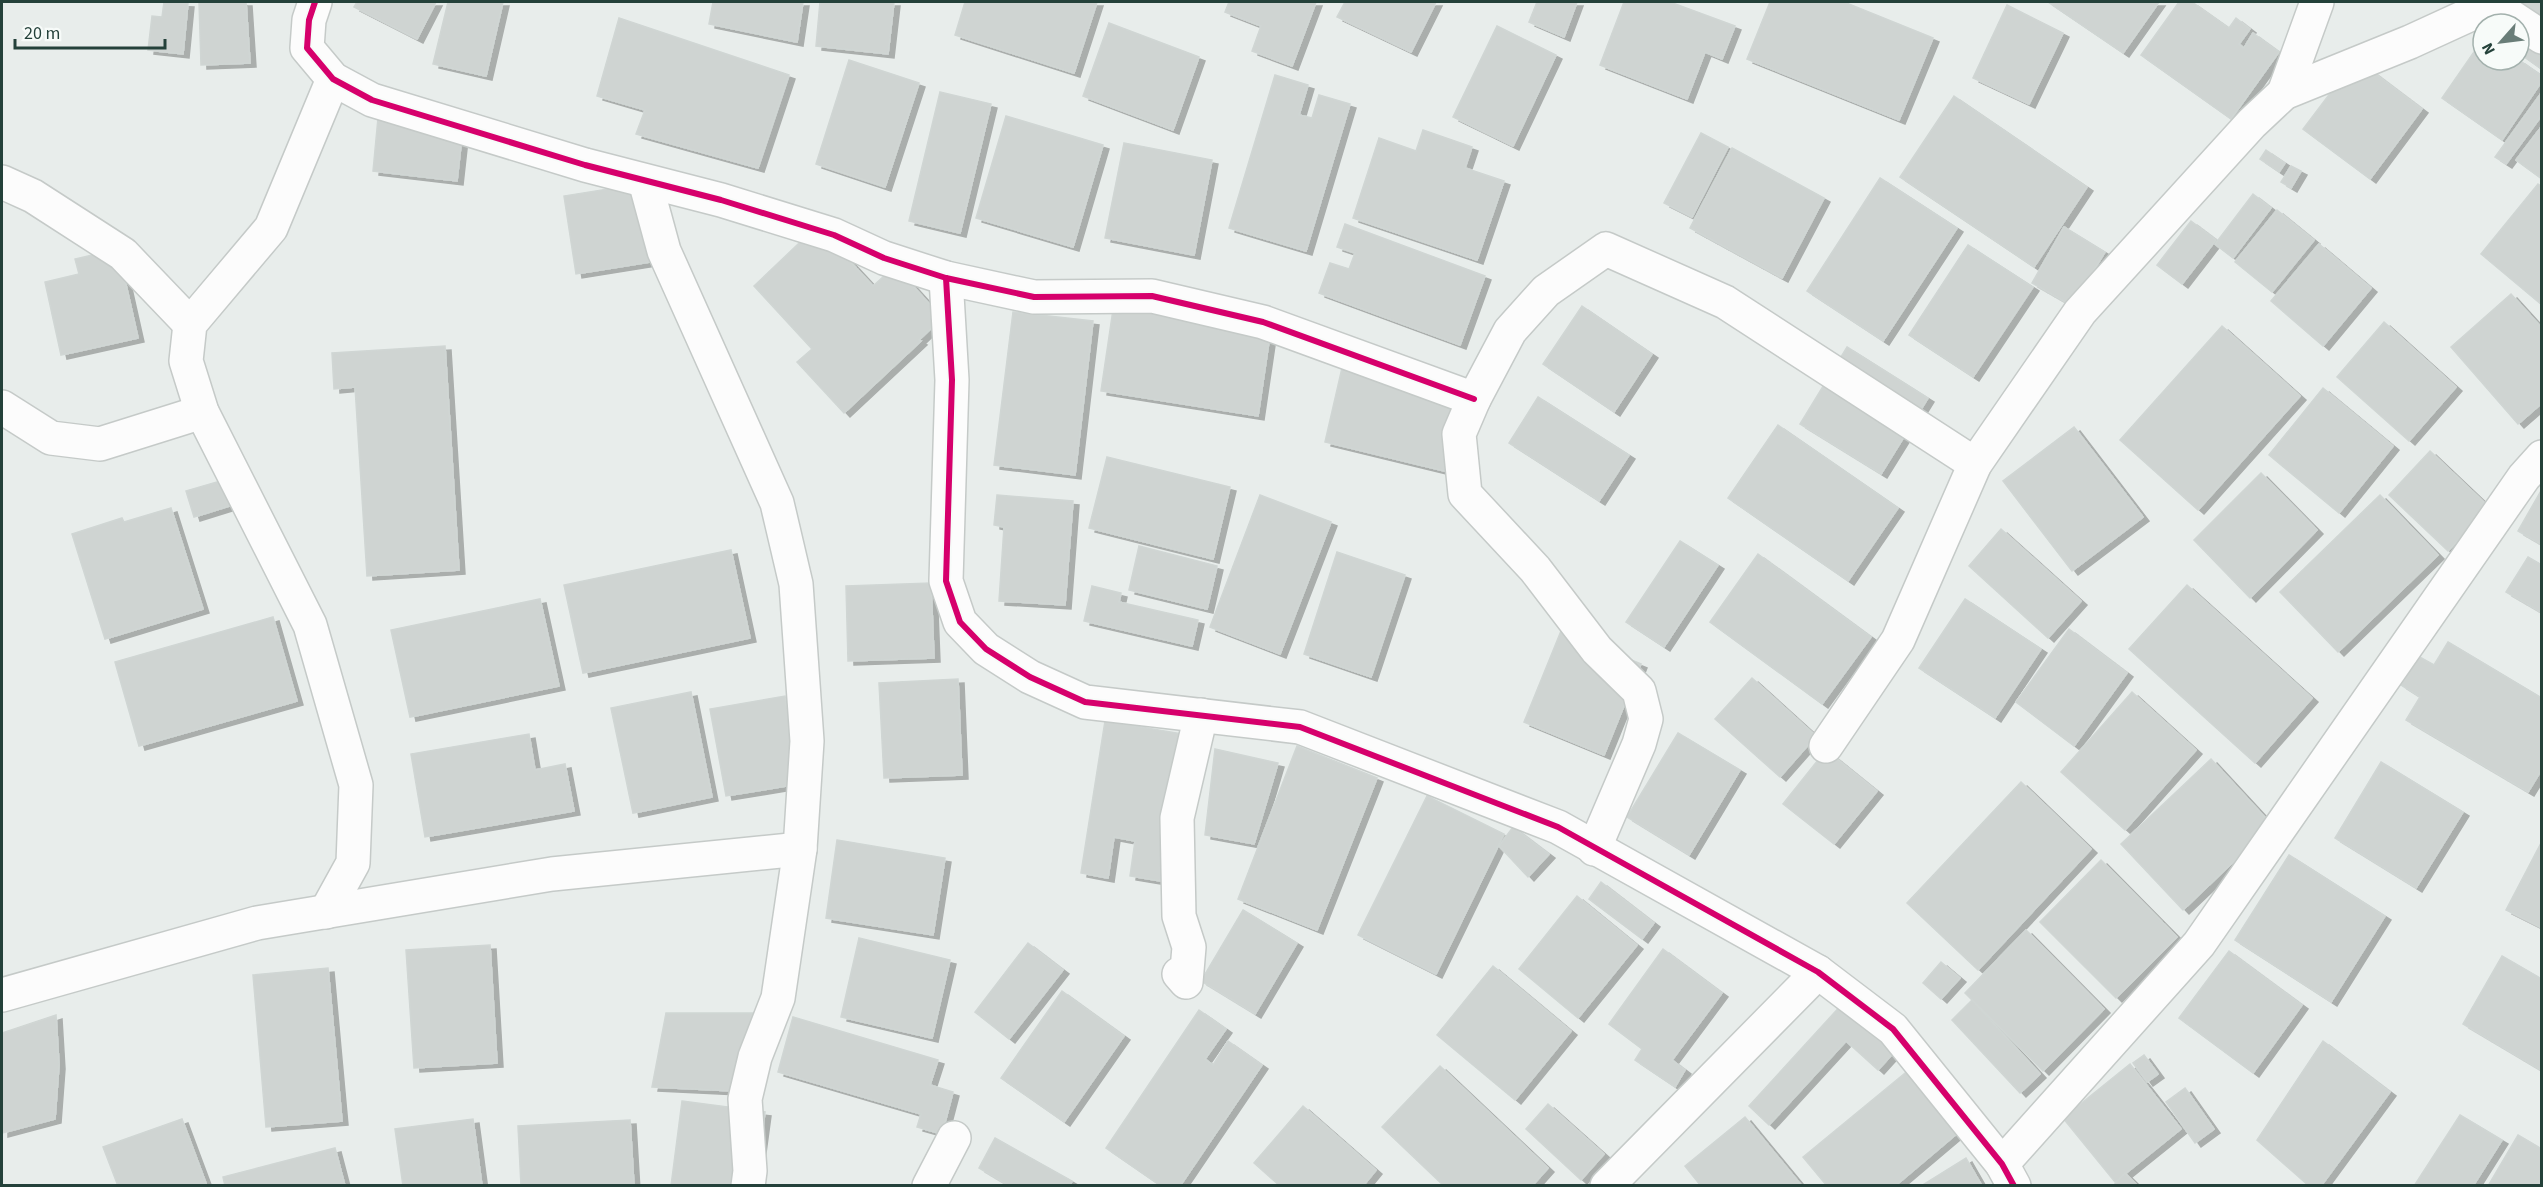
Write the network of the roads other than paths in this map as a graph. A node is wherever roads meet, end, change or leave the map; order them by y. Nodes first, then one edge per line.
1 (315, 2) edge
2 (2317, 2) edge
3 (2491, 3) edge
4 (2541, 37) edge
5 (333, 79) junction
6 (2284, 93) junction
7 (645, 181) junction
8 (2, 182) edge
9 (946, 278) junction
10 (190, 324) junction
11 (1474, 399) junction
12 (2, 407) edge
13 (202, 411) junction
14 (2541, 457) edge
15 (1975, 464) junction
16 (1201, 715) junction
17 (1826, 746) dead end
18 (800, 849) junction
19 (1594, 849) junction
20 (326, 912) junction
21 (1818, 972) junction
22 (1179, 974) dead end
23 (2, 995) edge
24 (954, 1138) dead end
25 (2008, 1175) edge
26 (748, 1185) edge
27 (929, 1185) edge
28 (1607, 1185) edge

1 - 5 street
2 - 6 street
3 - 4 street
3 - 6 street
5 - 7 street
5 - 10 street
6 - 15 street
7 - 9 street
7 - 18 street
8 - 10 street
9 - 11 street
9 - 16 street
10 - 13 street
11 - 15 street
11 - 19 street
12 - 13 street
13 - 20 street
14 - 25 street
15 - 17 street
16 - 19 street
16 - 22 street
18 - 20 street
18 - 26 street
19 - 21 street
20 - 23 street
21 - 25 street
21 - 28 street
24 - 27 street

